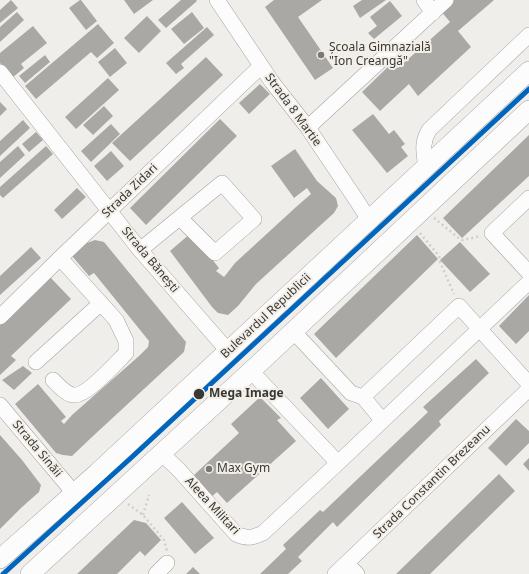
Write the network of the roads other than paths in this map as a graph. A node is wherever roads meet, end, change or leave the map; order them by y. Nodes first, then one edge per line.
1 (217, 0) edge
2 (424, 0) edge
3 (446, 0) edge
4 (433, 13) junction
5 (529, 35) edge
6 (261, 66) junction
7 (529, 71) edge
8 (0, 72) edge
9 (529, 110) edge
10 (308, 128) junction
11 (426, 167) junction
12 (529, 198) edge
13 (110, 210) junction
14 (180, 218) junction
15 (370, 220) junction
16 (140, 250) junction
17 (60, 258) junction
18 (529, 273) edge
19 (529, 282) edge
20 (101, 303) junction
21 (0, 317) edge
22 (480, 329) junction
23 (293, 331) junction
24 (228, 351) junction
25 (36, 362) dead end
26 (251, 371) junction
27 (53, 380) dead end
28 (529, 384) edge
29 (363, 397) junction
30 (526, 399) edge
31 (0, 405) edge
32 (382, 420) junction
33 (162, 454) junction
34 (338, 463) junction
35 (74, 493) junction
36 (0, 559) edge
37 (167, 563) road end
38 (352, 569) edge
39 (30, 574) edge
40 (156, 574) edge
41 (336, 574) edge

1 - 6 street, Strada 8 Martie
2 - 4 street
3 - 4 street
4 - 10 street
5 - 11 street
6 - 10 street, Strada 8 Martie
6 - 13 street, Strada Zidari
7 - 11 main road, Bulevardul Republicii
8 - 13 street, Strada Bănești
9 - 23 main road
10 - 15 street, Strada 8 Martie
11 - 15 main road, Bulevardul Republicii
12 - 18 street
13 - 16 street, Strada Bănești
13 - 17 street, Strada Zidari
14 - 14 street
14 - 16 street
15 - 24 main road, Bulevardul Republicii
16 - 24 street, Strada Bănești
17 - 20 street
17 - 21 street, Strada Zidari
19 - 22 street, Aleea Militari
20 - 25 street
20 - 27 street
22 - 28 street
22 - 29 street
22 - 32 street, Aleea Militari
23 - 26 main road
23 - 29 street
24 - 35 main road, Bulevardul Republicii
26 - 33 main road
26 - 34 street
29 - 32 street
30 - 38 street, Strada Constantin Brezeanu
31 - 35 street, Strada Sinăii
32 - 34 street, Aleea Militari
33 - 34 street, Aleea Militari
33 - 39 main road
35 - 36 main road, Bulevardul Republicii
37 - 40 street
38 - 41 street, Strada Constantin Brezeanu

